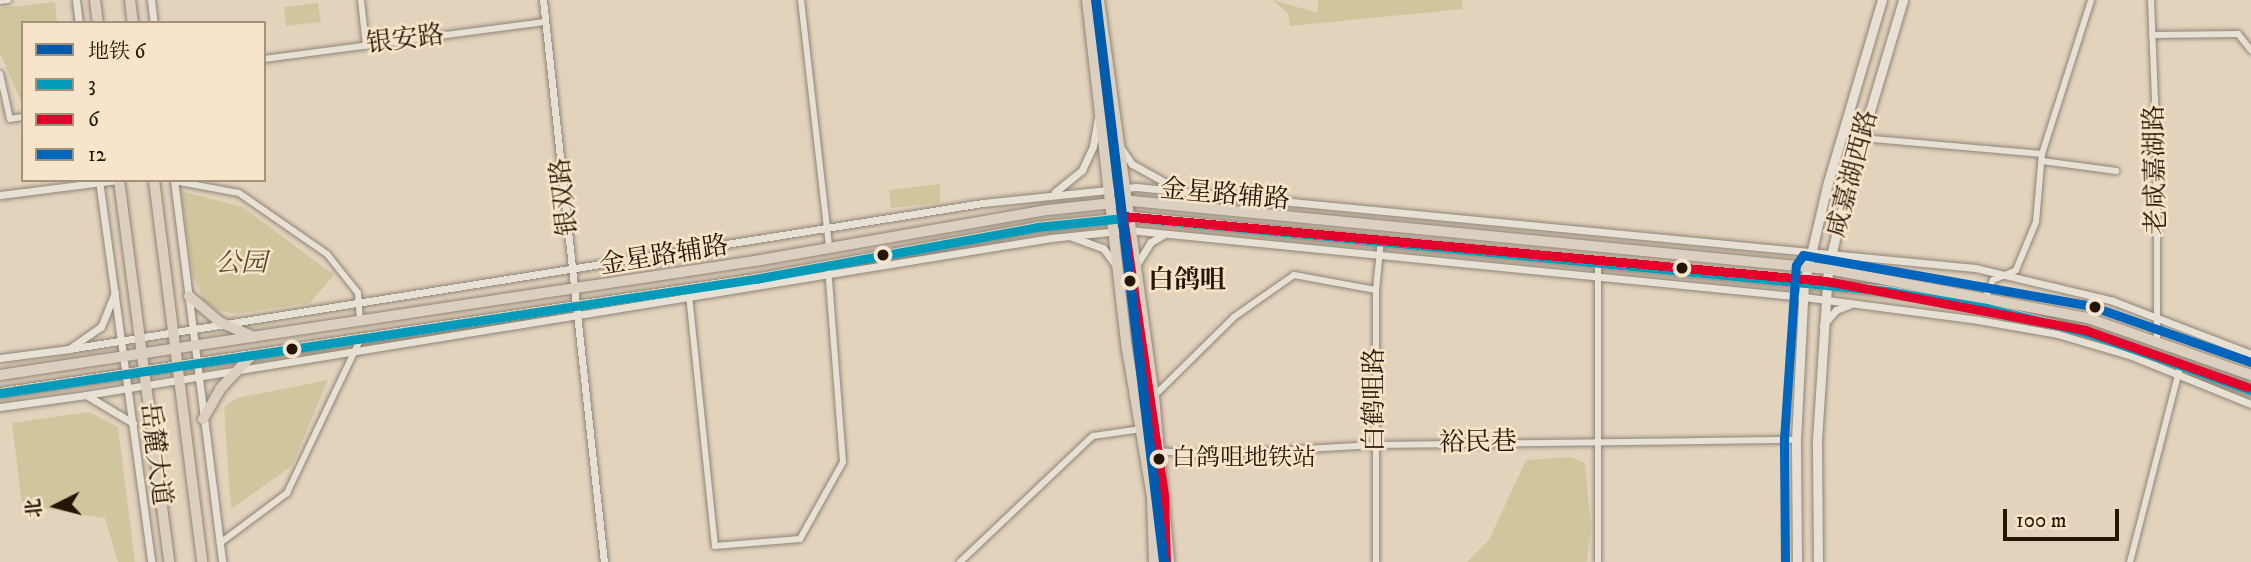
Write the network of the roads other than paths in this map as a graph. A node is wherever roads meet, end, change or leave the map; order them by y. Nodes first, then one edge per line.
1 (8, 0) edge
2 (76, 0) edge
3 (95, 0) edge
4 (130, 0) edge
5 (150, 0) edge
6 (361, 0) edge
7 (543, 0) edge
8 (801, 0) edge
9 (1087, 0) edge
10 (1099, 0) edge
11 (1882, 0) edge
12 (1903, 0) edge
13 (2091, 0) edge
14 (2151, 0) edge
15 (0, 1) edge
16 (79, 21) edge
17 (98, 21) edge
18 (133, 21) edge
19 (154, 21) edge
20 (545, 22) junction
21 (2152, 35) junction
22 (366, 46) junction
23 (2251, 51) edge
24 (266, 58) edge
25 (0, 74) edge
26 (21, 117) edge
27 (1098, 117) junction
28 (1862, 138) junction
29 (1118, 144) junction
30 (2042, 158) junction
31 (2116, 171) dead end
32 (42, 182) edge
33 (100, 182) edge
34 (118, 182) edge
35 (154, 182) edge
36 (174, 182) edge
37 (179, 182) edge
38 (1124, 187) junction
39 (1107, 188) junction
40 (43, 191) junction
41 (1181, 191) junction
42 (1053, 193) junction
43 (0, 195) edge
44 (1126, 201) junction
45 (1109, 202) junction
46 (1111, 217) junction
47 (1127, 217) junction
48 (1112, 230) junction
49 (1129, 230) junction
50 (1169, 234) junction
51 (1068, 236) junction
52 (1382, 239) junction
53 (829, 247) junction
54 (1380, 254) junction
55 (1811, 254) junction
56 (1831, 255) junction
57 (1598, 261) junction
58 (1808, 266) junction
59 (1117, 267) junction
60 (828, 269) junction
61 (1828, 269) junction
62 (573, 270) junction
63 (1134, 271) junction
64 (1598, 277) junction
65 (1804, 284) junction
66 (575, 288) junction
67 (1825, 288) junction
68 (1376, 290) junction
69 (115, 292) junction
70 (689, 293) junction
71 (189, 296) junction
72 (1986, 297) junction
73 (1804, 298) junction
74 (1825, 300) junction
75 (358, 302) junction
76 (1852, 303) junction
77 (578, 311) junction
78 (360, 321) junction
79 (224, 324) junction
80 (1823, 326) junction
81 (193, 329) junction
82 (173, 332) junction
83 (140, 337) junction
84 (254, 337) junction
85 (122, 340) junction
86 (360, 340) junction
87 (2157, 341) junction
88 (195, 346) junction
89 (69, 349) junction
90 (176, 350) junction
91 (2251, 354) edge
92 (142, 355) junction
93 (250, 357) junction
94 (0, 358) edge
95 (124, 358) junction
96 (199, 365) junction
97 (176, 368) junction
98 (2180, 368) junction
99 (238, 369) junction
100 (144, 374) junction
101 (0, 375) edge
102 (2251, 375) edge
103 (127, 376) junction
104 (200, 377) junction
105 (178, 381) junction
106 (146, 386) junction
107 (129, 389) junction
108 (2251, 390) edge
109 (0, 393) edge
110 (86, 395) junction
111 (1154, 396) junction
112 (2251, 404) edge
113 (0, 407) edge
114 (203, 419) junction
115 (133, 423) junction
116 (1142, 429) junction
117 (1796, 440) junction
118 (1598, 441) junction
119 (1375, 445) junction
120 (1160, 451) junction
121 (220, 543) junction
122 (151, 562) edge
123 (169, 562) edge
124 (202, 562) edge
125 (222, 562) edge
126 (604, 562) edge
127 (960, 562) edge
128 (1154, 562) edge
129 (1168, 562) edge
130 (1376, 562) edge
131 (1598, 562) edge
132 (1797, 562) edge
133 (1818, 562) edge
134 (2130, 562) edge

1 - 15 street
2 - 16 street
3 - 17 main road
4 - 18 main road
5 - 19 street
6 - 22 street
7 - 20 street, 银双路
8 - 53 street
9 - 27 main road
10 - 29 main road
11 - 55 main road, 咸嘉湖西路
12 - 28 main road, 咸嘉湖西路
13 - 30 street
14 - 21 street, 老咸嘉湖路
20 - 22 street, 银安路
20 - 62 street, 银双路
21 - 23 street
21 - 87 street, 老咸嘉湖路
22 - 24 street, 银安路
25 - 26 street
27 - 39 main road
27 - 42 street
28 - 30 street
28 - 56 main road, 咸嘉湖西路
29 - 38 main road
29 - 41 street
30 - 31 street
30 - 72 street
32 - 40 street
33 - 40 street
33 - 69 street
34 - 83 main road, 岳麓大道
35 - 82 main road, 岳麓大道
36 - 71 street
37 - 75 street
38 - 39 street, 金星路辅路
38 - 41 street, 金星路辅路
38 - 44 main road
39 - 42 street, 金星路辅路
39 - 45 main road
40 - 43 street
41 - 55 street, 金星路辅路
42 - 62 street, 金星路辅路
44 - 45 main road
44 - 47 main road
44 - 58 main road
45 - 46 main road
45 - 53 main road
46 - 47 main road
46 - 48 main road
46 - 60 main road
47 - 49 main road
47 - 52 main road
48 - 49 street, 金星路辅路
48 - 51 street, 金星路辅路
48 - 59 main road
49 - 50 street, 金星路辅路
49 - 63 main road
50 - 54 street, 金星路辅路
50 - 63 street
51 - 59 street
51 - 60 street, 金星路辅路
52 - 54 street, 白鹤咀路
52 - 57 main road
53 - 66 main road
54 - 64 street, 金星路辅路
54 - 68 street, 白鹤咀路
55 - 56 street, 金星路辅路
55 - 58 main road, 咸嘉湖西路
56 - 61 main road, 咸嘉湖西路
56 - 91 street, 金星路辅路
57 - 64 street
57 - 65 main road
58 - 61 main road
58 - 65 main road, 咸嘉湖西路
59 - 116 main road
60 - 70 main road
60 - 70 street
61 - 67 main road, 咸嘉湖西路
61 - 72 main road
62 - 66 street, 银双路
62 - 75 street, 金星路辅路
63 - 111 main road
64 - 73 street, 金星路辅路
64 - 118 street
65 - 67 main road
65 - 73 main road, 咸嘉湖西路
66 - 77 street, 银双路
66 - 78 main road
67 - 74 main road, 咸嘉湖西路
67 - 98 main road
68 - 111 street
68 - 119 street, 白鹤咀路
69 - 85 street
69 - 89 street
70 - 77 main road
71 - 79 main road
71 - 81 street
72 - 87 main road
73 - 74 street, 金星路辅路
73 - 117 main road, 咸嘉湖西路
74 - 76 street, 金星路辅路
74 - 80 main road, 咸嘉湖西路
75 - 78 street
75 - 79 street, 金星路辅路
76 - 80 street
76 - 98 street, 金星路辅路
77 - 86 main road
77 - 99 street
77 - 126 street, 银双路
78 - 84 main road
79 - 81 street, 金星路辅路
79 - 84 main road
80 - 133 main road, 咸嘉湖西路
81 - 82 street, 金星路辅路
81 - 88 street
82 - 83 street, 金星路辅路
82 - 90 main road, 岳麓大道
83 - 85 street, 金星路辅路
83 - 92 main road, 岳麓大道
84 - 88 main road
85 - 89 street, 金星路辅路
85 - 95 street
86 - 93 main road
86 - 121 street
87 - 102 main road
88 - 90 main road
88 - 96 street
89 - 94 street, 金星路辅路
90 - 92 main road
90 - 97 main road, 岳麓大道
92 - 95 main road
92 - 100 main road, 岳麓大道
93 - 96 main road
93 - 99 main road
95 - 101 main road
95 - 103 street
96 - 97 main road
96 - 104 street
97 - 100 main road
97 - 105 main road, 岳麓大道
98 - 108 main road
98 - 112 street, 金星路辅路
98 - 134 street
99 - 104 street
99 - 114 main road
100 - 103 main road
100 - 106 main road, 岳麓大道
103 - 107 street
103 - 109 main road
104 - 105 street
104 - 114 street
105 - 106 street
105 - 124 main road, 岳麓大道
106 - 107 street
106 - 123 main road, 岳麓大道
107 - 110 street
107 - 115 street
110 - 113 street
110 - 115 street
111 - 120 main road
114 - 121 street
115 - 122 street
116 - 127 street
116 - 128 main road
117 - 118 street, 裕民巷
117 - 132 main road, 咸嘉湖西路
118 - 119 street, 裕民巷
118 - 131 street
119 - 120 street, 裕民巷
119 - 130 street, 白鹤咀路
120 - 129 main road
121 - 125 street

